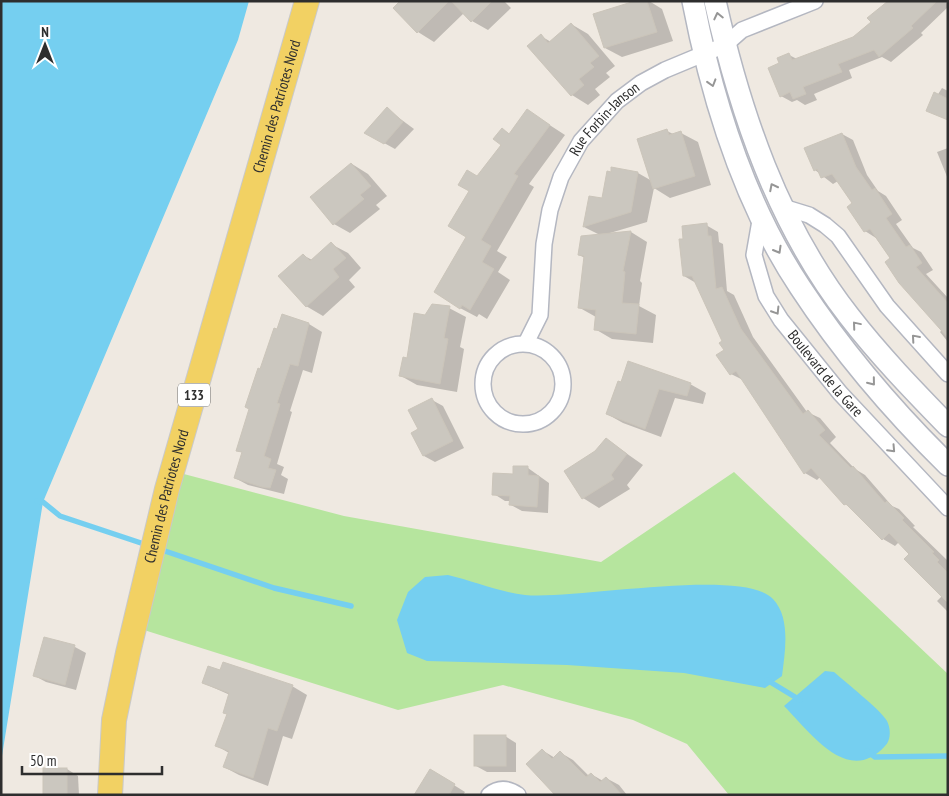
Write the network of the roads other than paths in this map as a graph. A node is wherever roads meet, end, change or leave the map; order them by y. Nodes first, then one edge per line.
1 (307, 1) edge
2 (693, 1) edge
3 (714, 1) edge
4 (815, 1) edge
5 (725, 45) junction
6 (703, 55) junction
7 (783, 208) junction
8 (761, 215) junction
9 (526, 343) junction
10 (948, 374) edge
11 (948, 426) edge
12 (948, 465) edge
13 (948, 508) edge
14 (110, 795) edge
15 (488, 795) edge
16 (518, 795) edge

1 - 14 main road, Chemin des Patriotes Nord / 133
2 - 6 street, Boulevard de la Gare
5 -> 3 street
4 - 5 street, Rue Forbin-Janson
5 - 6 street, Rue Forbin-Janson
7 -> 5 street
6 -> 8 street, Boulevard de la Gare
6 - 9 street, Rue Forbin-Janson
10 -> 7 street
11 -> 7 street
8 -> 12 street, Boulevard de la Gare
8 -> 13 street, Boulevard de la Gare
9 - 9 street
15 - 16 street

